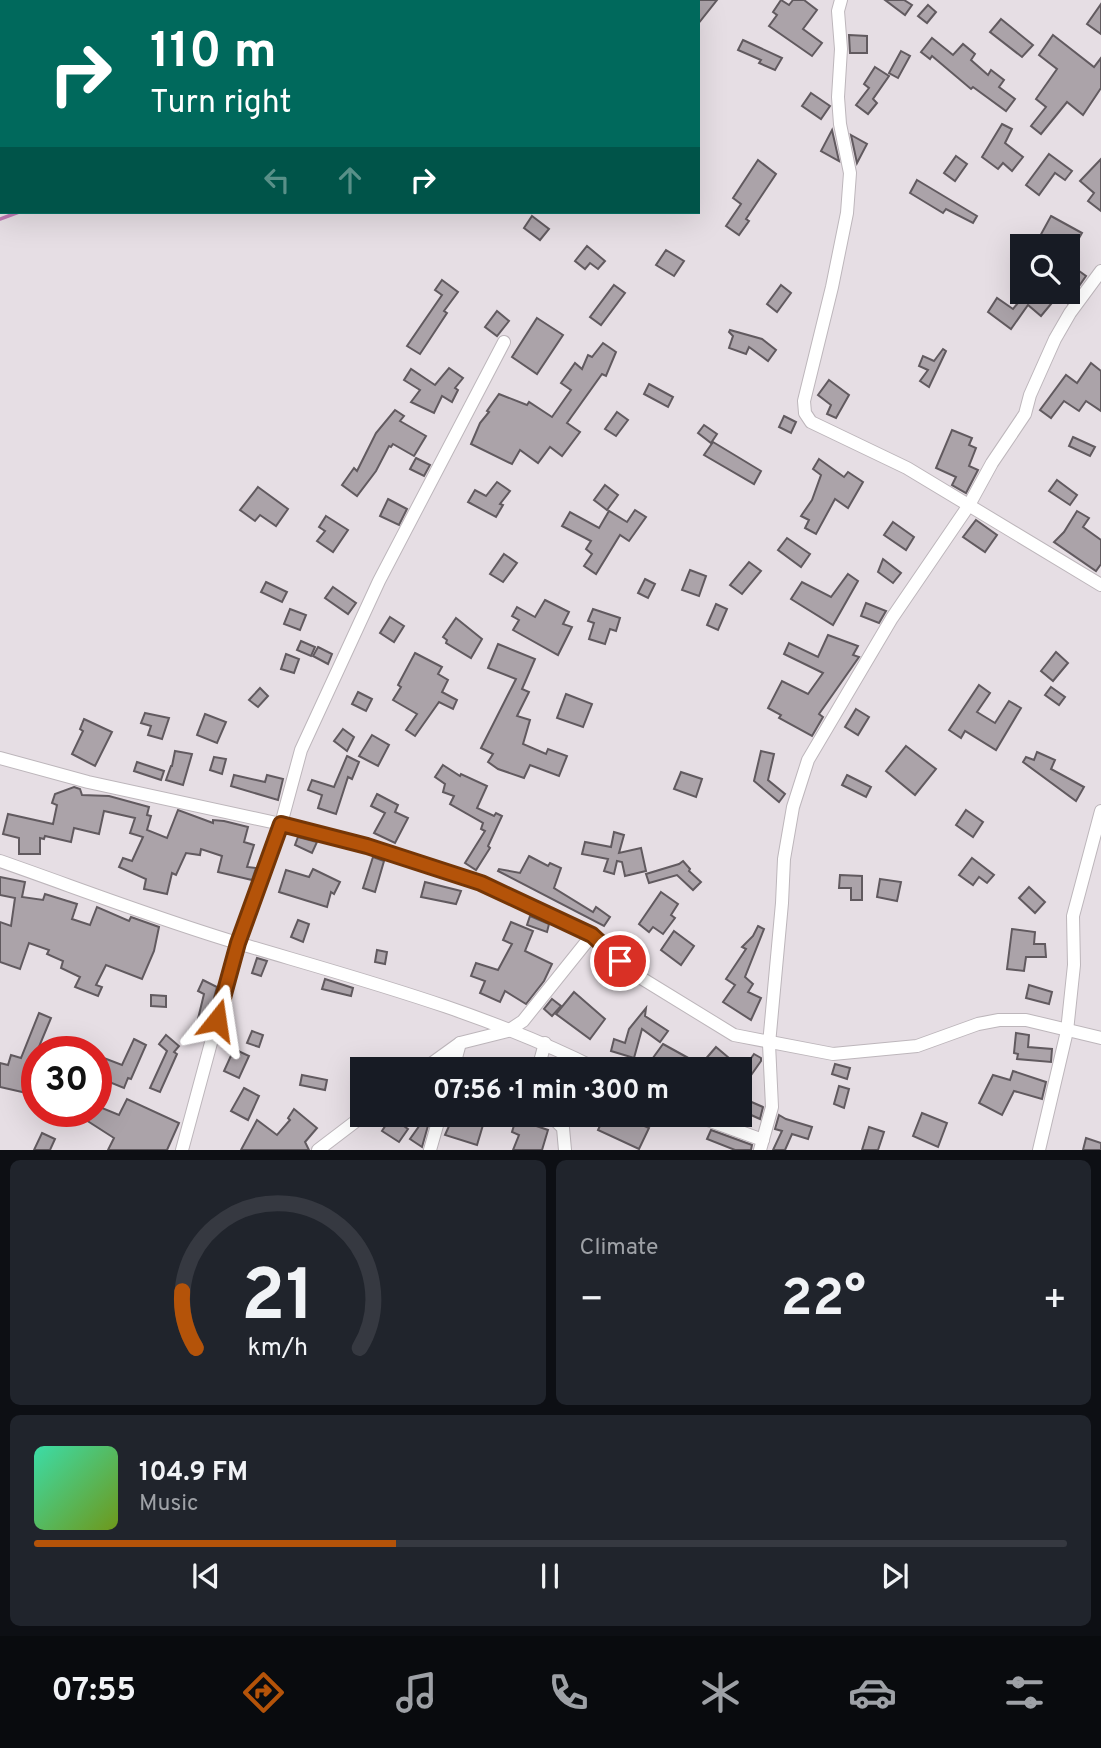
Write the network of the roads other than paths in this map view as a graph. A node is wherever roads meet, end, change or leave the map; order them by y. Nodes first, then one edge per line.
1 (841, 0) edge
2 (1101, 271) edge
3 (504, 342) dead end
4 (969, 505) junction
5 (1101, 585) edge
6 (0, 758) edge
7 (1101, 811) edge
8 (281, 824) junction
9 (0, 861) edge
10 (592, 935) junction
11 (238, 943) junction
12 (508, 1031) junction
13 (1067, 1031) junction
14 (1101, 1038) edge
15 (460, 1042) junction
16 (545, 1043) junction
17 (769, 1044) junction
18 (440, 1057) edge
19 (456, 1057) edge
20 (541, 1057) edge
21 (573, 1057) edge
22 (350, 1126) edge
23 (437, 1127) edge
24 (562, 1127) edge
25 (721, 1127) edge
26 (762, 1145) edge
27 (182, 1150) edge
28 (318, 1150) edge
29 (430, 1150) edge
30 (565, 1150) edge
31 (1040, 1150) edge

1 - 4 street
2 - 4 street
3 - 8 street
4 - 5 street
4 - 17 street
6 - 8 street
7 - 13 street
8 - 10 street
8 - 11 street
9 - 11 street
10 - 12 street
10 - 17 street
11 - 12 street
11 - 27 street
12 - 15 street
12 - 16 street
13 - 14 street
13 - 17 street
13 - 31 street
15 - 18 street
15 - 19 street
16 - 20 street
16 - 21 street
17 - 26 street
22 - 28 street
23 - 29 street
24 - 30 street
25 - 26 street

